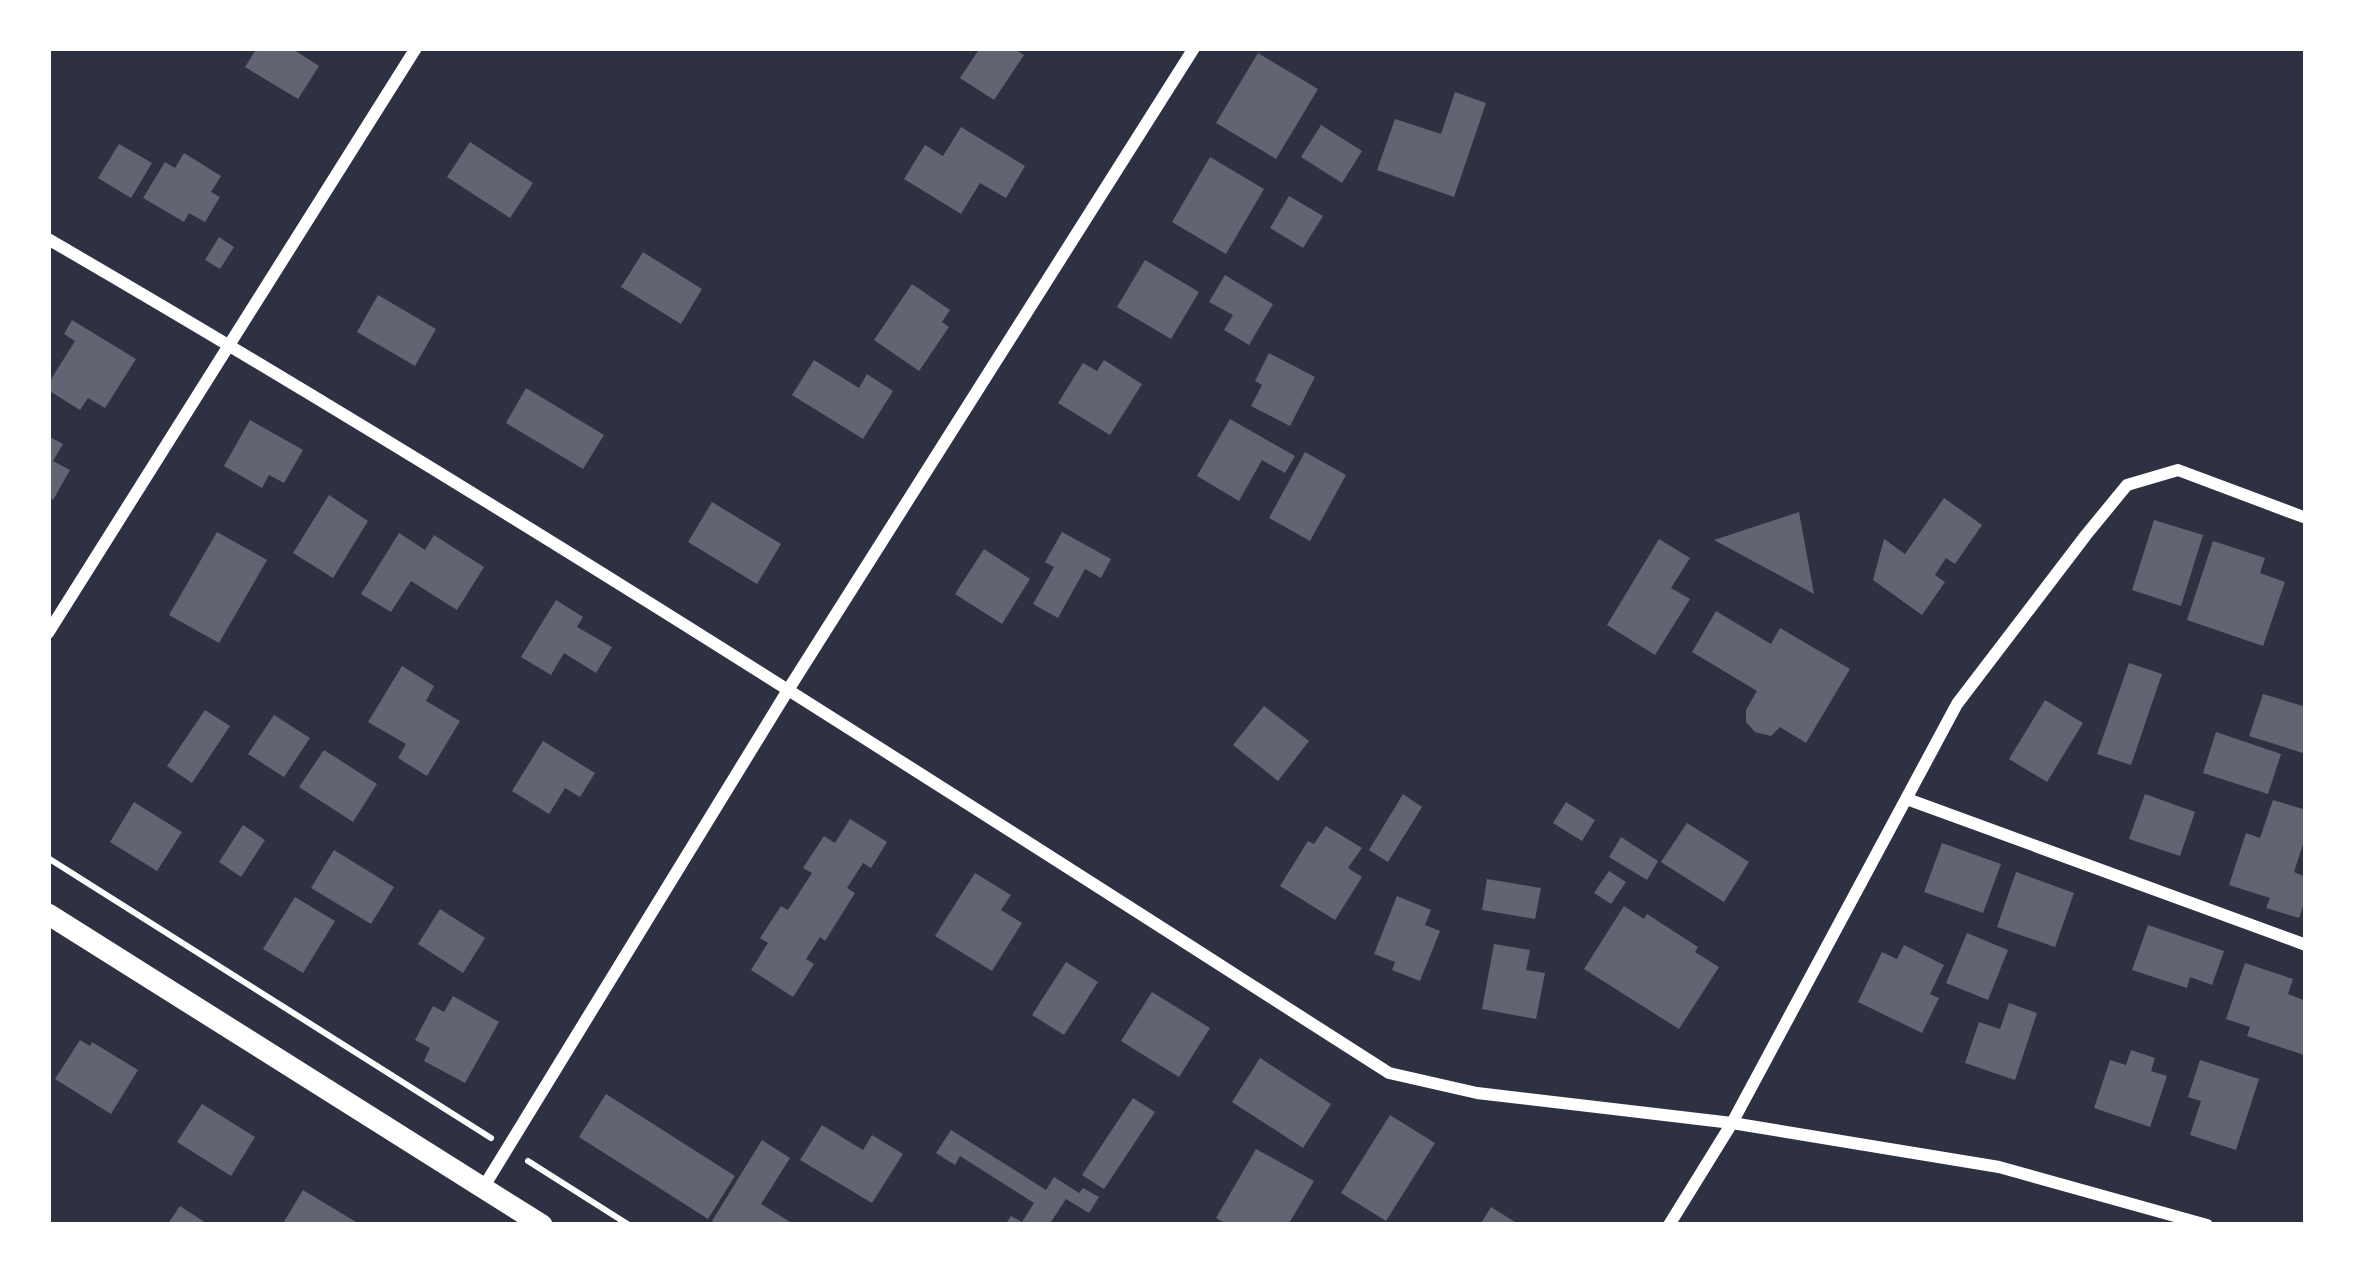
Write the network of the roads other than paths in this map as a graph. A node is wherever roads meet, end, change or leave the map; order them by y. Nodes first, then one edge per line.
1 (416, 48) edge
2 (1194, 48) edge
3 (48, 239) edge
4 (229, 344) junction
5 (2306, 518) edge
6 (48, 633) edge
7 (788, 690) junction
8 (1907, 799) junction
9 (48, 914) edge
10 (2306, 945) edge
11 (1732, 1123) junction
12 (484, 1188) junction
13 (542, 1225) edge
14 (1670, 1225) edge
15 (2207, 1225) edge

1 - 4 street
2 - 7 street
3 - 4 street
4 - 6 street
4 - 7 street
5 - 8 street
7 - 11 street
7 - 12 street
8 - 10 street
8 - 11 street
9 - 12 street
11 - 14 street
11 - 15 street
12 - 13 street

